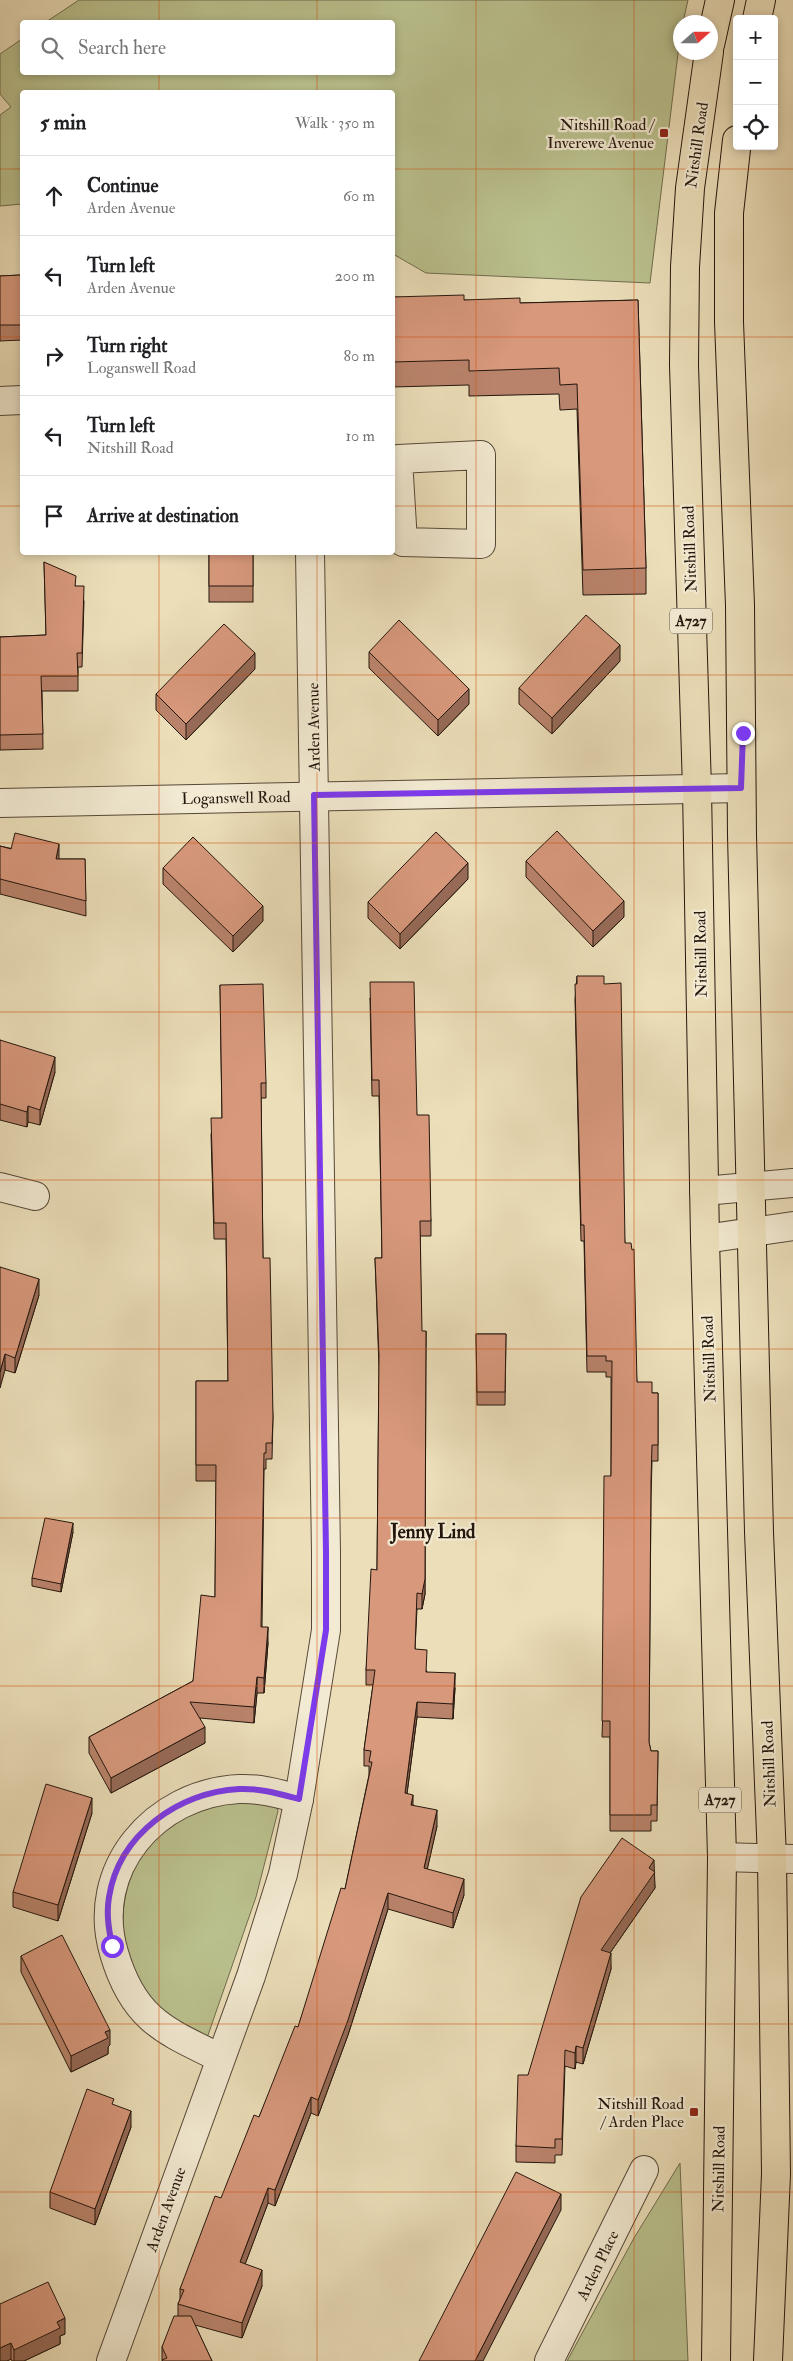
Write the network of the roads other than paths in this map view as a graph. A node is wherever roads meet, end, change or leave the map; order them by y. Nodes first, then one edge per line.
1 (720, 0) edge
2 (761, 0) edge
3 (717, 15) edge
4 (758, 15) edge
5 (708, 60) edge
6 (736, 150) edge
7 (20, 400) edge
8 (0, 401) edge
9 (310, 555) edge
10 (741, 788) junction
11 (697, 789) junction
12 (314, 795) junction
13 (0, 803) edge
14 (793, 1182) edge
15 (751, 1186) junction
16 (0, 1187) edge
17 (704, 1191) junction
18 (35, 1196) dead end
19 (793, 1226) edge
20 (752, 1233) junction
21 (704, 1238) junction
22 (299, 1799) junction
23 (722, 1858) junction
24 (782, 1859) edge
25 (220, 2058) junction
26 (644, 2170) dead end
27 (111, 2361) edge
28 (550, 2361) edge
29 (716, 2361) edge
30 (768, 2361) edge

1 - 3 main road
2 - 4 main road
5 - 11 main road, Nitshill Road / A727
6 - 10 main road, Nitshill Road
7 - 8 street
9 - 12 street, Arden Avenue
10 - 11 street, Loganswell Road
10 - 15 main road, Nitshill Road
11 - 12 street, Loganswell Road
11 - 17 main road, Nitshill Road / A727
12 - 13 street, Loganswell Road
12 - 22 street, Arden Avenue
14 - 15 street
15 - 17 street
15 - 20 main road, Nitshill Road
16 - 18 street
17 - 21 main road, Nitshill Road / A727
19 - 20 street
20 - 21 street
20 - 24 main road, Nitshill Road
21 - 23 main road, Nitshill Road / A727
22 - 25 street, Arden Avenue
22 - 25 street
23 - 24 street
23 - 29 main road, Nitshill Road / A727
24 - 30 main road, Nitshill Road
25 - 27 street, Arden Avenue
26 - 28 street, Arden Place

